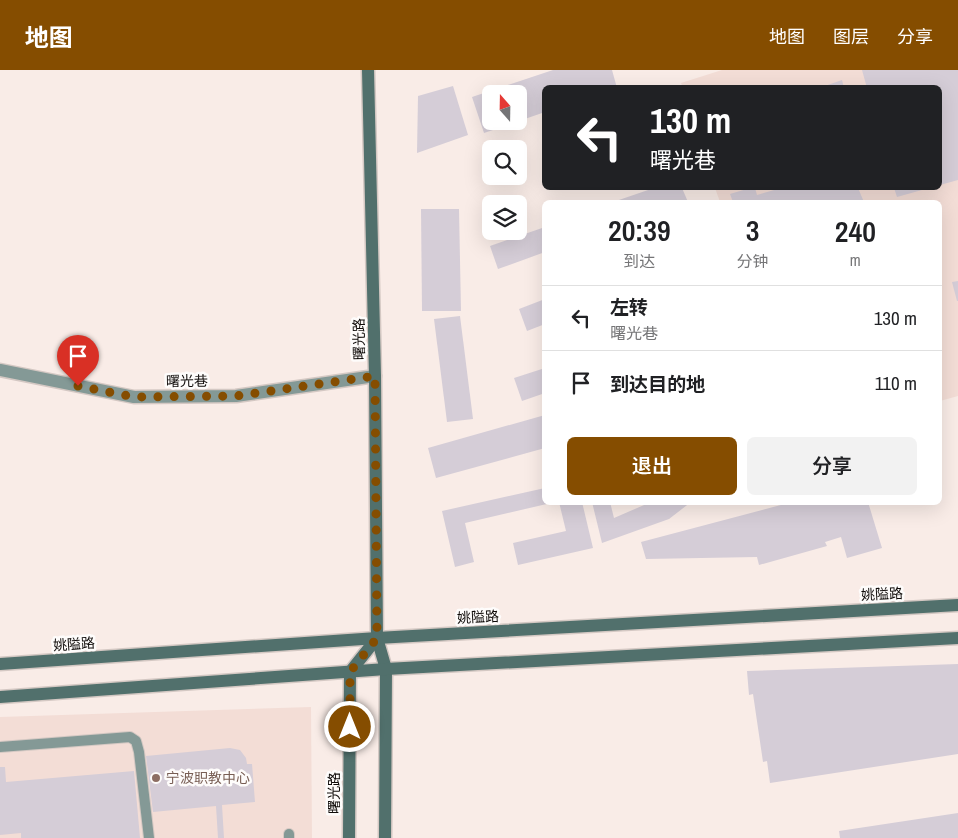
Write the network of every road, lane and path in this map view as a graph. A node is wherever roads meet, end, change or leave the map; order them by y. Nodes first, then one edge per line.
1 (368, 70) edge
2 (0, 370) edge
3 (375, 376) junction
4 (958, 605) edge
5 (377, 638) junction
6 (958, 638) edge
7 (0, 664) edge
8 (386, 669) junction
9 (350, 672) junction
10 (0, 697) edge
11 (0, 747) edge
12 (149, 838) edge
13 (349, 838) edge
14 (384, 838) edge

1 - 3 main road, 曙光路
2 - 3 street, 曙光巷
3 - 5 main road, 曙光路
4 - 5 main road, 姚隘路
5 - 7 main road, 姚隘路
5 - 8 main road, 曙光路
5 - 9 main road
6 - 8 main road
8 - 9 main road
8 - 14 main road, 曙光路
9 - 10 main road
9 - 13 main road, 曙光路
11 - 12 lane

